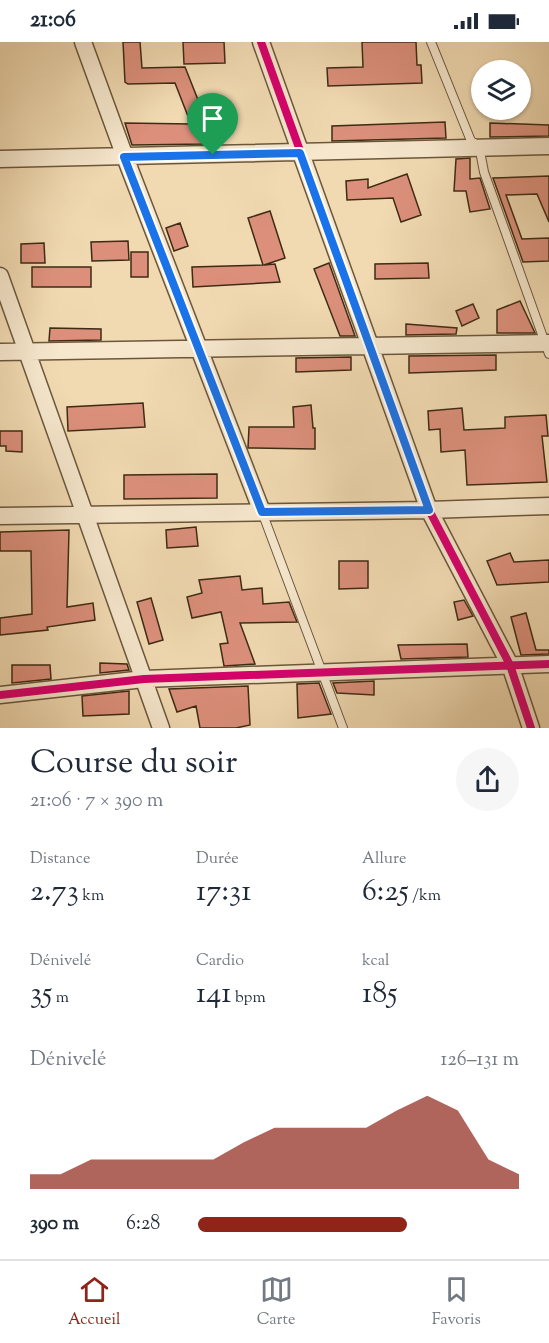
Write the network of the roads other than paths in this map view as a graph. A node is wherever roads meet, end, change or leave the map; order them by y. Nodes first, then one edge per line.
1 (83, 42) edge
2 (261, 42) edge
3 (431, 42) edge
4 (479, 146) junction
5 (549, 146) edge
6 (300, 153) junction
7 (124, 157) junction
8 (0, 159) edge
9 (0, 276) edge
10 (372, 346) junction
11 (548, 347) edge
12 (198, 348) junction
13 (28, 351) junction
14 (0, 352) edge
15 (549, 506) edge
16 (429, 510) junction
17 (262, 512) junction
18 (86, 514) junction
19 (0, 516) edge
20 (549, 664) edge
21 (510, 665) junction
22 (322, 674) junction
23 (144, 679) junction
24 (0, 694) edge
25 (161, 728) edge
26 (343, 728) edge
27 (531, 728) edge

1 - 7 street
2 - 6 street
3 - 4 lane
4 - 5 street
4 - 6 street
4 - 11 lane
6 - 7 street
6 - 10 street
7 - 8 street
7 - 12 street
9 - 13 street
10 - 11 street
10 - 12 street
10 - 16 street
12 - 13 street
12 - 17 street
13 - 14 street
13 - 18 street
15 - 16 street
16 - 17 street
16 - 21 street
17 - 18 street
17 - 22 lane
18 - 19 street
18 - 23 street
20 - 21 street
21 - 22 street
21 - 27 street
22 - 23 street
22 - 26 lane
23 - 24 street
23 - 25 street

